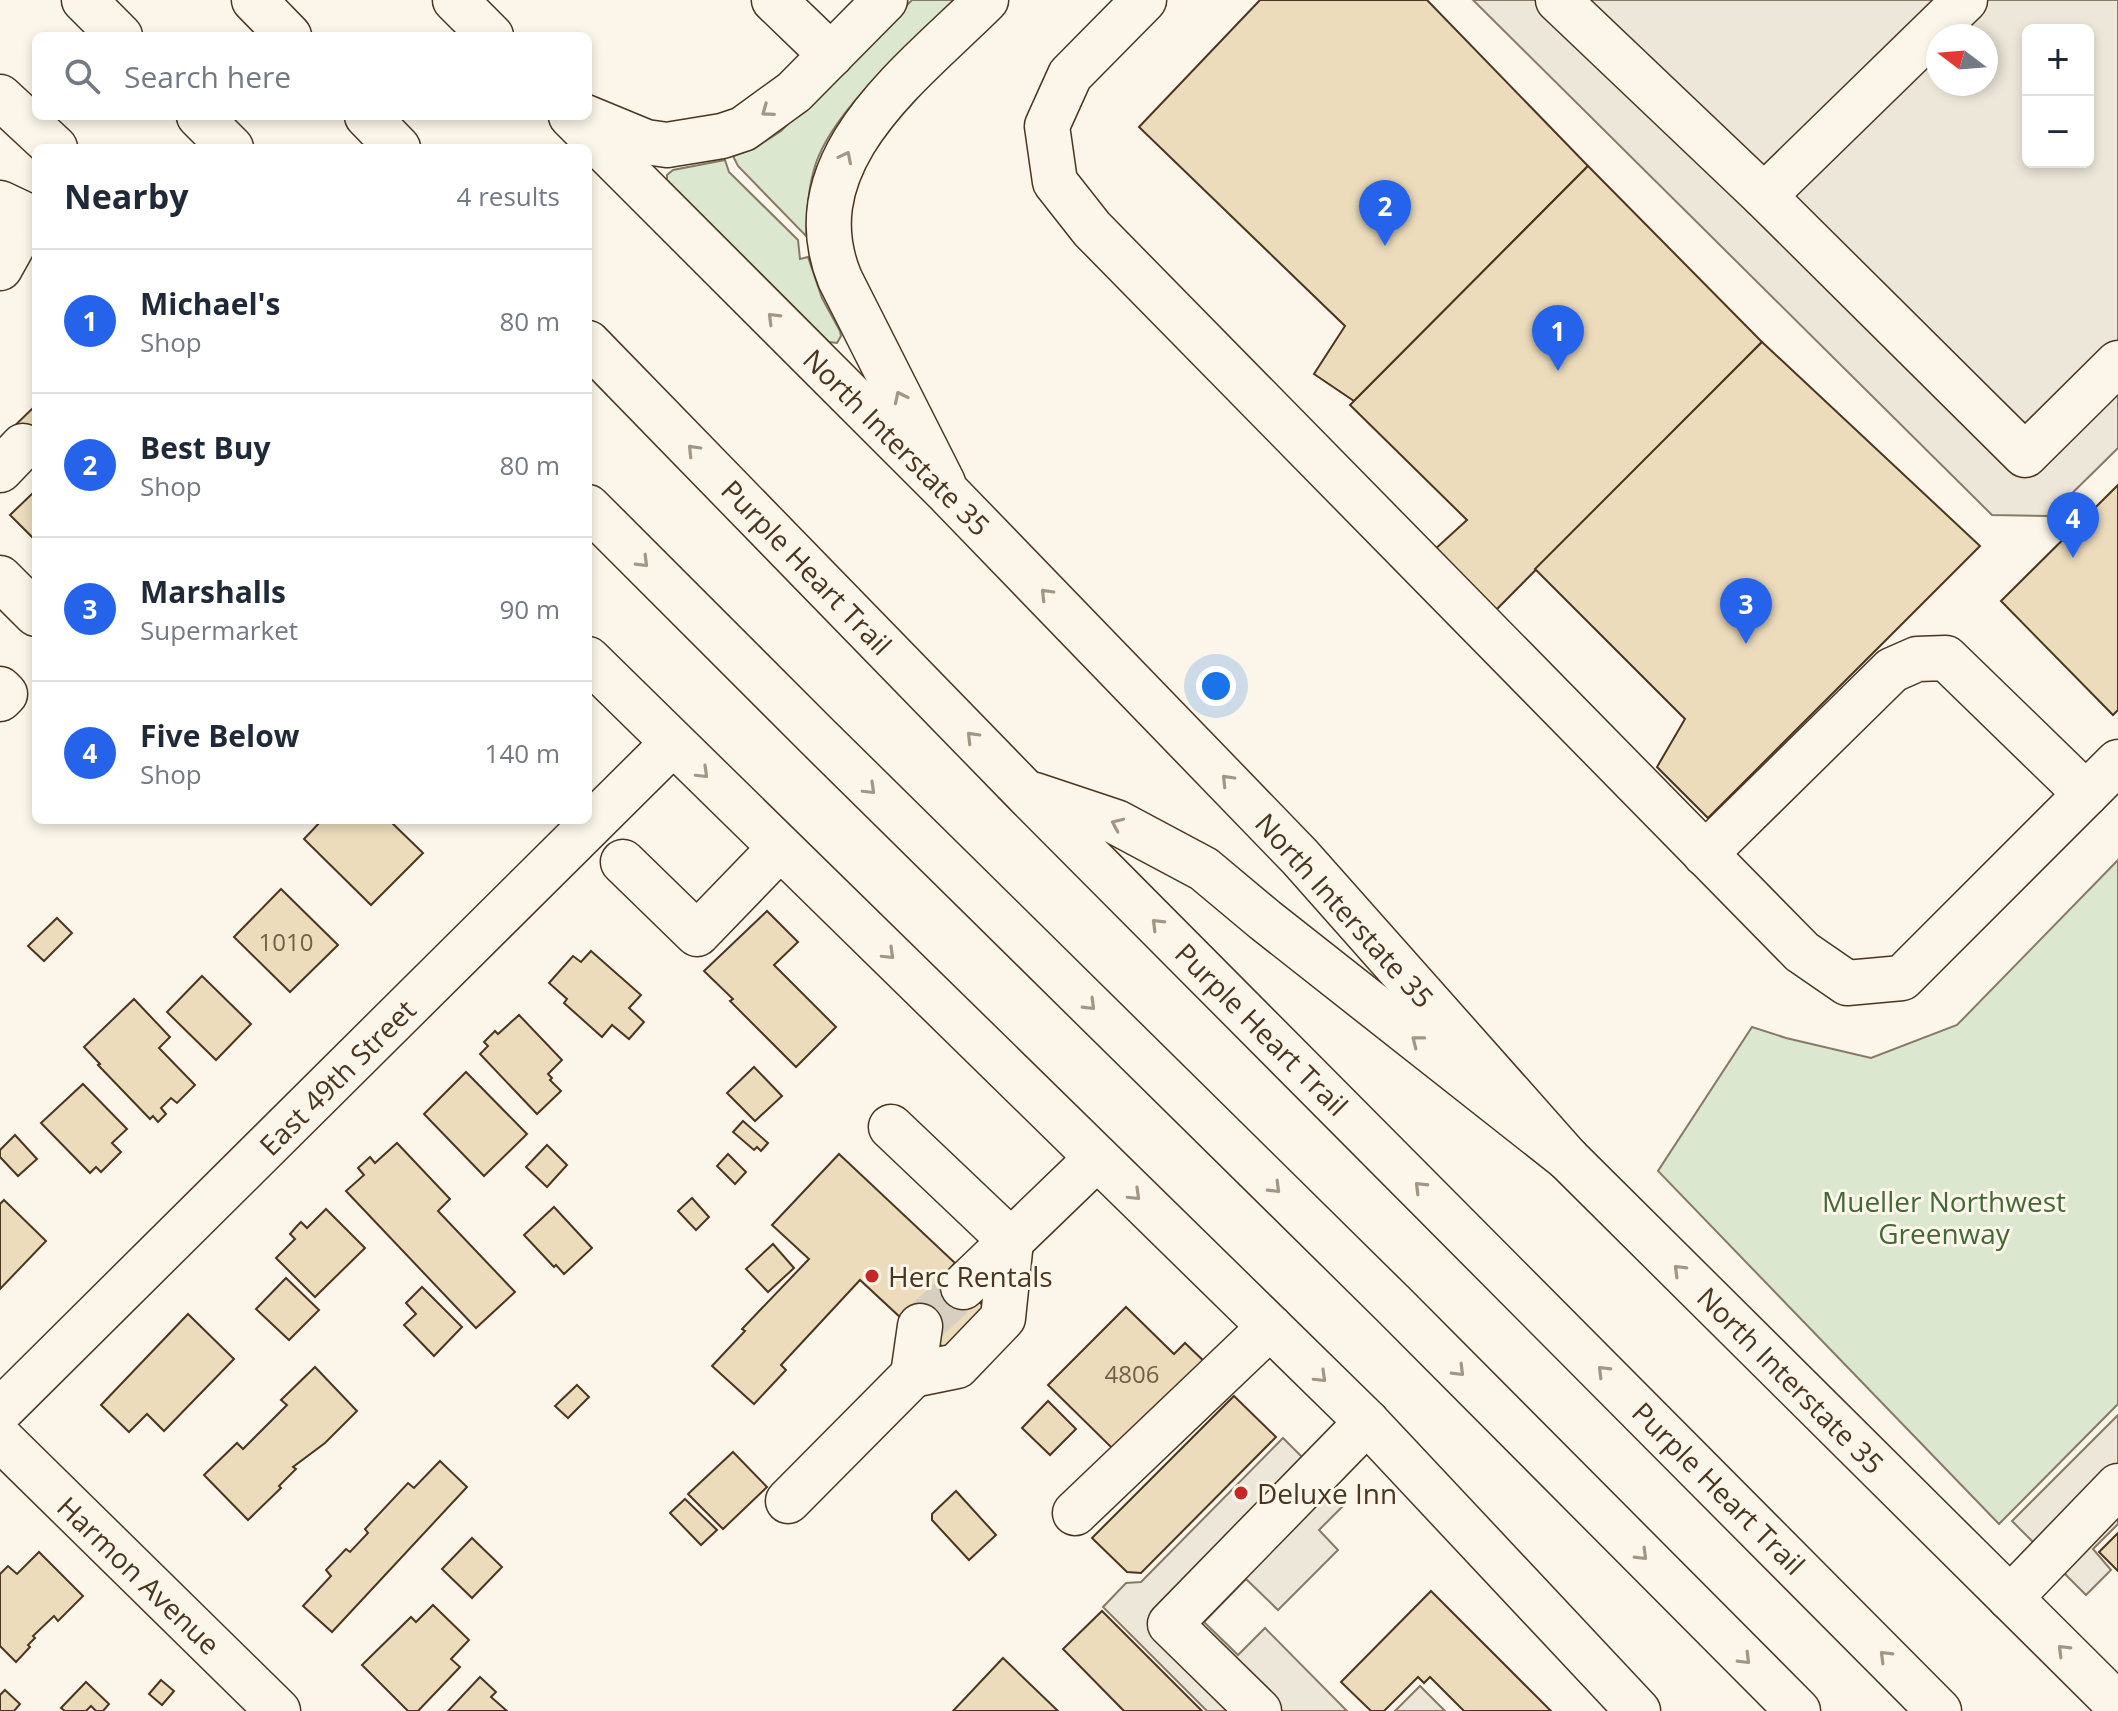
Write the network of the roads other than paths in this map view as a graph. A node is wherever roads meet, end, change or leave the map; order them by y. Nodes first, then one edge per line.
1 (84, 0) edge
2 (254, 0) edge
3 (455, 0) edge
4 (774, 0) edge
5 (885, 0) edge
6 (986, 0) edge
7 (1144, 0) edge
8 (1558, 0) edge
9 (1965, 0) edge
10 (116, 32) edge
11 (285, 32) edge
12 (487, 32) edge
13 (831, 55) junction
14 (0, 97) edge
15 (203, 120) edge
16 (371, 120) edge
17 (575, 120) edge
18 (592, 120) edge
19 (51, 144) edge
20 (227, 144) edge
21 (394, 144) edge
22 (1764, 196) junction
23 (22, 213) edge
24 (0, 268) edge
25 (592, 347) edge
26 (2118, 363) edge
27 (947, 492) junction
28 (592, 511) edge
29 (0, 578) edge
30 (32, 610) edge
31 (592, 663) edge
32 (0, 689) edge
33 (0, 699) edge
34 (673, 743) junction
35 (2118, 762) edge
36 (1026, 793) junction
37 (2086, 794) junction
38 (592, 823) edge
39 (591, 824) edge
40 (780, 848) junction
41 (1705, 854) junction
42 (623, 862) dead end
43 (891, 1127) dead end
44 (1097, 1158) junction
45 (1567, 1158) junction
46 (1011, 1241) junction
47 (963, 1287) tunnel mouth
48 (920, 1326) tunnel mouth
49 (1270, 1327) junction
50 (913, 1375) junction
51 (0, 1411) edge
52 (1367, 1422) junction
53 (0, 1438) edge
54 (2118, 1486) edge
55 (788, 1501) dead end
56 (1075, 1513) dead end
57 (2010, 1598) junction
58 (2118, 1705) edge
59 (278, 1711) edge
60 (1259, 1711) edge
61 (1638, 1711) edge
62 (1798, 1711) edge
63 (1939, 1711) edge

1 - 10 main road
2 - 11 main road
3 - 12 main road
4 - 13 main road
5 - 13 main road
27 -> 6 main road
7 - 41 main road
8 - 22 main road
9 - 22 main road
13 -> 18 main road
14 - 19 main road
15 - 20 main road
16 - 21 main road
27 -> 17 main road, North Interstate 35
22 - 26 main road
23 - 24 main road
36 -> 25 main road, Purple Heart Trail
45 -> 27 main road, North Interstate 35
28 -> 62 main road
29 - 30 main road
31 - 34 main road
32 - 33 main road
34 - 38 main road, East 49th Street
34 -> 40 main road
35 - 37 main road
45 -> 36 main road
63 -> 36 main road, Purple Heart Trail
37 - 41 main road
37 - 41 main road
39 - 51 main road, East 49th Street
40 - 42 main road
40 -> 44 main road
43 - 46 main road
44 - 46 main road
44 -> 49 main road
57 -> 45 main road, North Interstate 35
46 - 47 main road
46 - 50 main road
48 - 50 main road
49 -> 52 main road
49 - 56 main road
50 - 55 main road
52 - 60 main road
52 - 61 main road
53 - 59 main road, Harmon Avenue
54 - 57 main road
58 -> 57 main road, North Interstate 35

